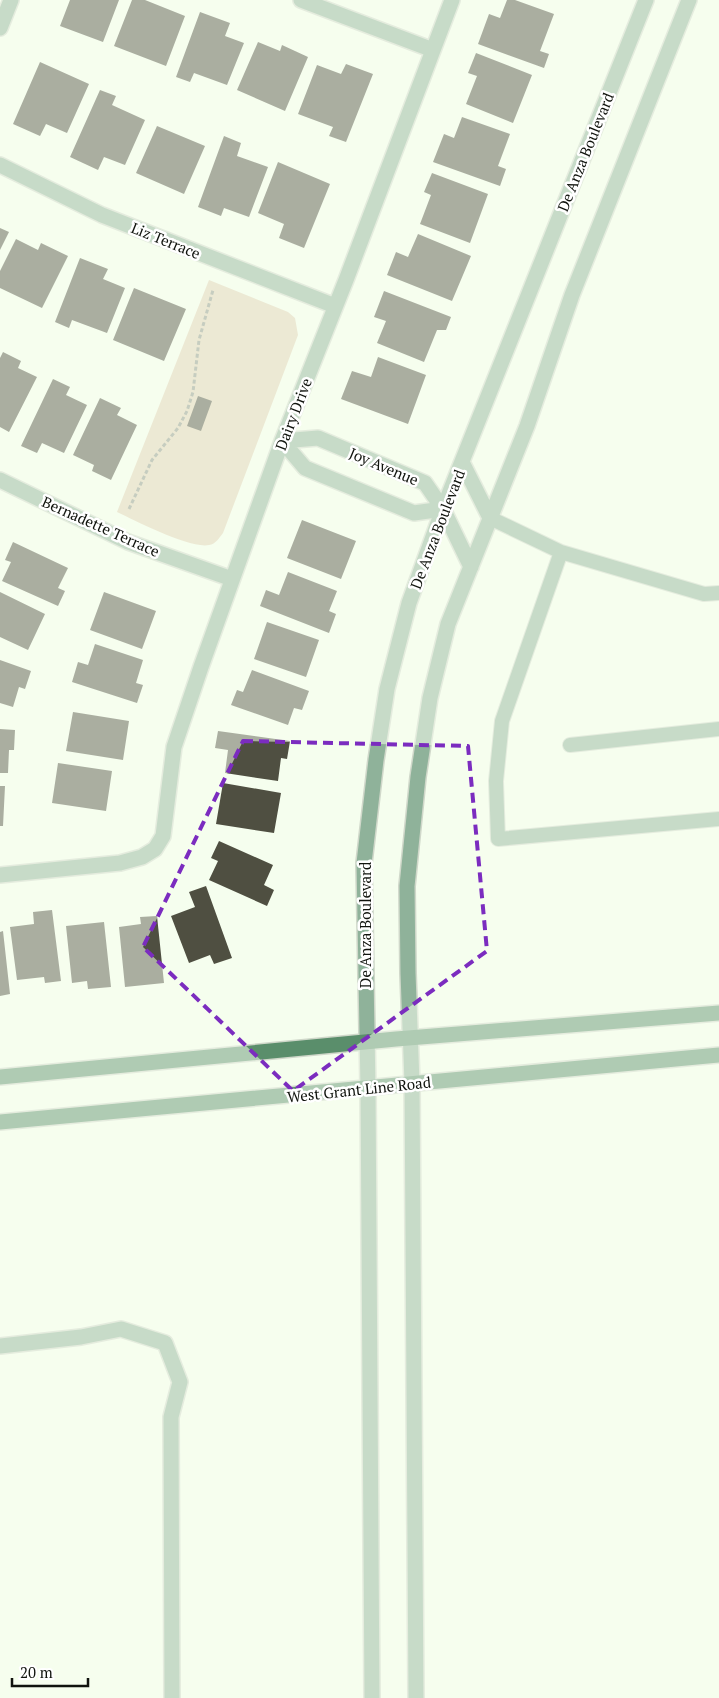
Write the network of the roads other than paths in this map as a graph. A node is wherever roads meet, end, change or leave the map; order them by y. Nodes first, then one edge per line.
1 (11, 0) edge
2 (301, 0) edge
3 (452, 0) edge
4 (646, 0) edge
5 (689, 0) edge
6 (0, 28) edge
7 (434, 50) junction
8 (0, 165) edge
9 (335, 306) junction
10 (282, 441) junction
11 (462, 462) junction
12 (0, 480) edge
13 (443, 509) junction
14 (490, 518) junction
15 (561, 552) junction
16 (471, 567) junction
17 (232, 579) junction
18 (719, 593) edge
19 (719, 729) edge
20 (570, 745) dead end
21 (719, 820) edge
22 (0, 875) edge
23 (719, 1013) edge
24 (410, 1039) junction
25 (367, 1042) junction
26 (719, 1055) edge
27 (0, 1078) edge
28 (412, 1083) junction
29 (368, 1088) junction
30 (0, 1122) edge
31 (0, 1346) edge
32 (172, 1698) edge
33 (372, 1698) edge
34 (416, 1698) edge

1 - 6 street
2 - 7 street
3 - 7 street, Dairy Drive
4 - 11 street, De Anza Boulevard
5 - 14 street
7 - 9 street, Dairy Drive
8 - 9 street, Liz Terrace
9 - 10 street, Dairy Drive
10 - 13 street
10 - 13 street, Joy Avenue
10 - 17 street, Dairy Drive
11 - 13 street, De Anza Boulevard
11 - 14 street
12 - 17 street, Bernadette Terrace
13 - 16 street, Joy Avenue
13 - 25 street, De Anza Boulevard
14 - 15 lane
14 - 16 street
15 - 18 lane
15 - 21 lane
16 - 24 street
17 - 22 street, Dairy Drive
19 - 20 lane
23 - 24 main road
24 - 25 main road
24 - 28 street
25 - 27 main road
25 - 29 street, De Anza Boulevard
26 - 28 main road, West Grant Line Road
28 - 29 main road, West Grant Line Road
28 - 34 street
29 - 30 main road, West Grant Line Road
29 - 33 street, De Anza Boulevard
31 - 32 street

